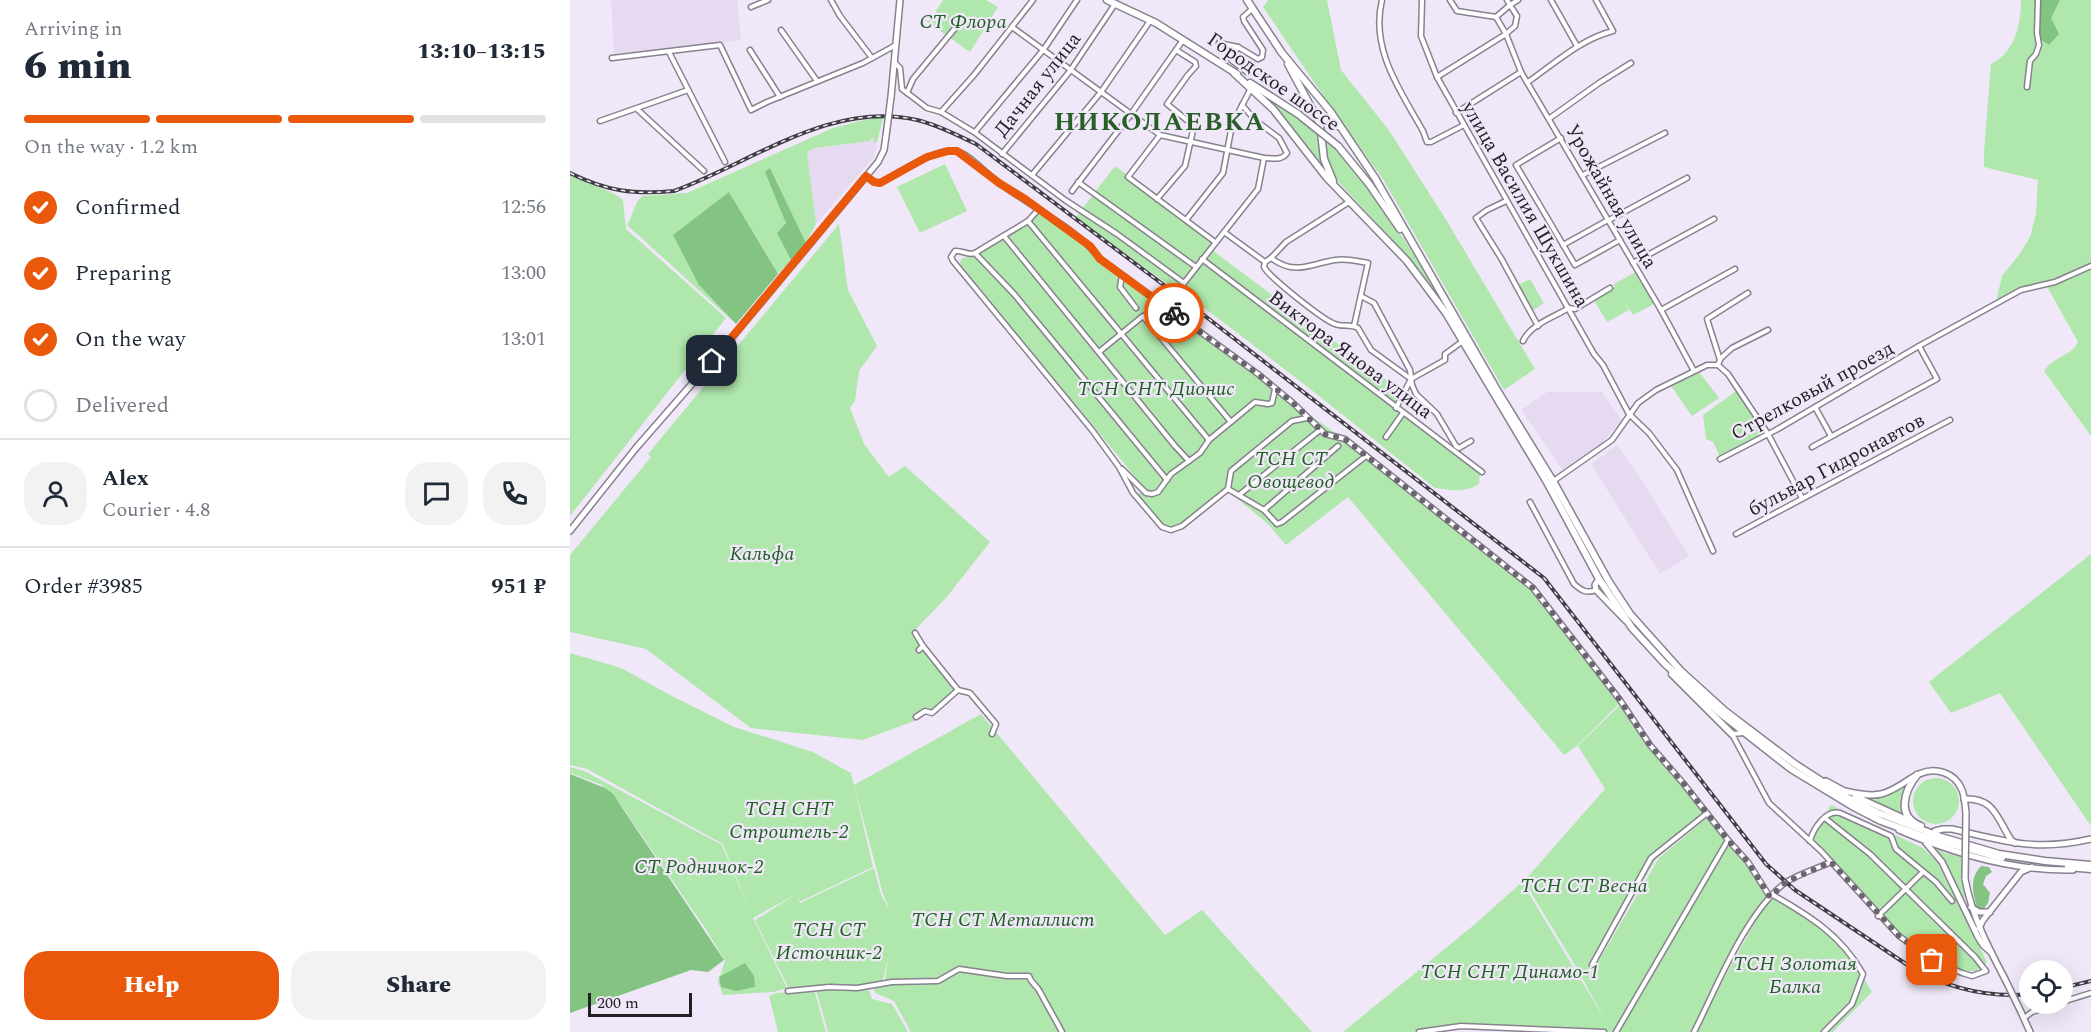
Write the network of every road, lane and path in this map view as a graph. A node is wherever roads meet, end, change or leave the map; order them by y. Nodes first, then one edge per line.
1 (768, 0) edge
2 (831, 0) edge
3 (900, 0) edge
4 (1033, 0) edge
5 (1077, 0) edge
6 (1107, 0) edge
7 (1247, 0) edge
8 (1383, 0) edge
9 (1422, 0) edge
10 (1450, 0) edge
11 (1507, 0) edge
12 (1518, 0) edge
13 (1551, 0) edge
14 (1596, 0) edge
15 (2038, 0) edge
16 (1115, 4) junction
17 (1510, 5) junction
18 (751, 7) dead end
19 (1253, 9) junction
20 (1496, 18) junction
21 (1150, 21) junction
22 (956, 27) dead end
23 (1012, 27) junction
24 (781, 30) dead end
25 (1506, 34) junction
26 (1184, 39) junction
27 (1219, 43) dead end
28 (896, 45) junction
29 (1578, 46) junction
30 (1238, 47) junction
31 (1044, 49) junction
32 (750, 50) dead end
33 (1176, 50) junction
34 (669, 52) junction
35 (1282, 53) junction
36 (612, 58) dead end
37 (872, 58) junction
38 (894, 63) junction
39 (1631, 63) dead end
40 (1071, 69) junction
41 (1521, 72) junction
42 (1234, 73) junction
43 (1248, 73) dead end
44 (1437, 77) junction
45 (817, 81) junction
46 (1528, 82) junction
47 (1251, 87) junction
48 (2027, 87) dead end
49 (688, 90) junction
50 (1101, 92) junction
51 (907, 93) junction
52 (780, 97) junction
53 (1242, 105) junction
54 (637, 109) junction
55 (941, 112) junction
56 (1456, 112) junction
57 (1131, 114) junction
58 (1550, 118) junction
59 (600, 122) dead end
60 (1320, 124) junction
61 (1464, 125) junction
62 (1343, 131) junction
63 (974, 132) junction
64 (1665, 133) dead end
65 (1160, 135) junction
66 (1561, 138) junction
67 (1190, 141) junction
68 (1228, 149) junction
69 (1002, 154) junction
70 (1264, 158) junction
71 (725, 162) dead end
72 (704, 171) dead end
73 (1032, 174) junction
74 (1583, 175) junction
75 (866, 176) junction
76 (1687, 178) dead end
77 (1078, 182) junction
78 (1072, 190) dead end
79 (1340, 192) junction
80 (1157, 199) junction
81 (1506, 201) junction
82 (1349, 202) junction
83 (1038, 210) junction
84 (1714, 219) dead end
85 (1186, 220) junction
86 (1609, 220) junction
87 (1028, 221) junction
88 (1224, 232) junction
89 (1004, 236) junction
90 (1620, 240) junction
91 (1215, 242) junction
92 (1563, 245) junction
93 (1416, 251) junction
94 (975, 253) junction
95 (1271, 258) junction
96 (1202, 259) junction
97 (1265, 262) junction
98 (1633, 263) junction
99 (2091, 266) edge
100 (1196, 267) junction
101 (1735, 269) dead end
102 (1122, 276) junction
103 (1610, 288) dead end
104 (1748, 293) dead end
105 (1361, 296) junction
106 (1136, 308) dead end
107 (1569, 308) junction
108 (1661, 310) junction
109 (1354, 326) junction
110 (1538, 326) junction
111 (1768, 330) dead end
112 (1121, 333) junction
113 (1463, 341) junction
114 (1523, 341) dead end
115 (1919, 346) junction
116 (1099, 352) junction
117 (1720, 360) junction
118 (1718, 365) junction
119 (1694, 371) junction
120 (1411, 379) junction
121 (1275, 388) junction
122 (1815, 407) junction
123 (1396, 408) junction
124 (1403, 413) junction
125 (1629, 414) junction
126 (1308, 418) junction
127 (1950, 420) dead end
128 (1231, 422) junction
129 (1320, 430) junction
130 (1768, 434) junction
131 (1386, 436) dead end
132 (1831, 436) junction
133 (1209, 440) junction
134 (1471, 441) dead end
135 (1338, 447) dead end
136 (1812, 447) dead end
137 (1366, 456) junction
138 (1720, 459) dead end
139 (1189, 461) junction
140 (1119, 467) junction
141 (1482, 472) dead end
142 (1167, 480) junction
143 (1551, 483) junction
144 (1228, 489) junction
145 (1239, 495) junction
146 (1802, 498) junction
147 (1530, 502) dead end
148 (1264, 510) junction
149 (570, 531) edge
150 (1736, 534) dead end
151 (1713, 551) dead end
152 (1599, 579) junction
153 (1609, 582) junction
154 (1596, 590) junction
155 (1627, 621) junction
156 (915, 633) dead end
157 (923, 646) junction
158 (919, 650) dead end
159 (1665, 664) junction
160 (958, 690) junction
161 (916, 717) dead end
162 (992, 734) dead end
163 (1732, 734) junction
164 (1745, 734) junction
165 (1805, 770) junction
166 (1917, 775) junction
167 (1844, 791) junction
168 (1964, 799) junction
169 (1706, 814) junction
170 (1826, 819) junction
171 (1881, 821) junction
172 (1916, 824) junction
173 (1935, 831) junction
174 (2091, 839) edge
175 (1728, 840) junction
176 (1810, 841) junction
177 (1958, 841) junction
178 (1925, 842) junction
179 (2017, 844) junction
180 (1831, 862) junction
181 (2008, 863) junction
182 (2034, 867) junction
183 (2090, 867) edge
184 (1923, 872) junction
185 (2012, 883) junction
186 (1905, 889) junction
187 (1772, 896) junction
188 (1952, 901) dead end
189 (1971, 906) junction
190 (1991, 911) junction
191 (1878, 915) junction
192 (1979, 928) junction
193 (1990, 952) junction
194 (1592, 965) dead end
195 (788, 991) dead end
196 (2091, 993) edge
197 (2073, 999) edge
198 (2025, 1014) edge
199 (2022, 1015) junction
200 (1062, 1032) edge
201 (1419, 1032) edge
202 (1604, 1032) edge
203 (1616, 1032) edge
204 (1694, 1032) edge
205 (1824, 1032) edge
206 (2030, 1032) edge

1 - 18 street
2 - 37 street
3 - 28 main road
4 - 23 street
5 - 31 street
6 - 16 main road, Городское шоссе
7 - 19 main road
8 - 61 street
9 - 44 street, улица Василия Шукшина
10 - 20 street
11 - 17 street
12 - 17 street
13 - 29 street
14 - 29 street
15 - 48 street
16 - 21 main road, Городское шоссе
16 - 40 street, Дачная улица
17 - 20 street
17 - 25 street
19 - 30 street
19 - 35 main road
20 - 25 street, Урожайная улица
21 - 26 main road, Городское шоссе
21 - 50 street
22 - 51 street
23 - 31 street
23 - 55 street
24 - 45 street
25 - 41 street, Урожайная улица
25 - 44 street
26 - 33 street
26 - 42 main road, Городское шоссе
27 - 30 street
28 - 37 street
28 - 38 main road
29 - 46 street
30 - 43 street
31 - 40 street
31 - 63 street
32 - 52 street
33 - 57 street
33 - 67 street
34 - 36 street
34 - 49 street
34 - 52 street
35 - 60 main road
35 - 62 main road
37 - 45 street
38 - 51 street
38 - 75 main road, bridge
39 - 58 street
40 - 50 street
40 - 69 street, Дачная улица
41 - 46 street, Урожайная улица
41 - 56 street
42 - 47 main road
42 - 93 main road, Городское шоссе, bridge
44 - 56 street, улица Василия Шукшина
45 - 52 street
46 - 58 street, Урожайная улица
47 - 53 street
47 - 79 main road
49 - 54 street
49 - 71 street
50 - 57 street
50 - 73 street
51 - 55 street
53 - 68 street
53 - 70 street
54 - 59 street
54 - 72 street
55 - 63 street
56 - 61 street, улица Василия Шукшина
57 - 65 street
57 - 77 street
58 - 66 street, Урожайная улица
60 - 62 main road
60 - 79 main road
61 - 81 street, улица Василия Шукшина
62 - 93 main road
63 - 69 street
64 - 74 street
65 - 67 street
65 - 80 street
66 - 74 street, Урожайная улица
66 - 92 street
67 - 68 street
67 - 80 street
68 - 70 street
68 - 85 street
69 - 73 street
70 - 88 street
73 - 100 street
74 - 86 street, Урожайная улица
75 - 83 street
75 - 149 main road
76 - 86 street
77 - 78 street
77 - 100 street
79 - 82 main road
80 - 85 street
81 - 107 street, улица Василия Шукшина
81 - 110 street
82 - 95 street
82 - 113 main road
83 - 87 street
83 - 102 street
84 - 98 street
85 - 91 street
86 - 90 street, Урожайная улица
86 - 92 street
87 - 89 street
87 - 112 street
88 - 91 street
88 - 97 street
89 - 94 street
89 - 116 street
90 - 92 street
90 - 98 street, Урожайная улица
91 - 96 street
93 - 143 main road
94 - 140 street
94 - 142 street
95 - 97 street
95 - 105 street
96 - 100 street
96 - 123 street, Виктора Янова улица
97 - 109 street
98 - 108 street, Урожайная улица
99 - 115 street, Стрелковый проезд
101 - 108 street
102 - 106 street
102 - 121 street
103 - 107 street
104 - 117 street
105 - 109 street
105 - 120 street
107 - 110 street
107 - 125 street, улица Василия Шукшина
108 - 119 street, Урожайная улица
109 - 120 street
110 - 114 street
111 - 117 street
112 - 116 street
112 - 128 street
112 - 133 street
113 - 120 street
113 - 143 main road
115 - 122 street, Стрелковый проезд
115 - 132 street
116 - 139 street
117 - 118 street
118 - 119 street
118 - 130 street
119 - 125 street
120 - 123 street
120 - 134 street
121 - 126 street
121 - 128 street
122 - 130 street, Стрелковый проезд
122 - 132 street
123 - 124 street, Виктора Янова улица
124 - 131 street
124 - 141 street, Виктора Янова улица
125 - 143 street
125 - 151 street, улица Василия Шукшина
126 - 129 street
126 - 144 street
127 - 146 street, бульвар Гидронавтов
128 - 133 street
129 - 137 street
129 - 145 street
130 - 138 street, Стрелковый проезд
130 - 146 street
132 - 136 street
133 - 139 street
135 - 148 street
137 - 148 street
137 - 169 street
139 - 142 street
140 - 142 street
140 - 144 street
143 - 152 main road
143 - 153 main road
144 - 145 street
145 - 148 street
146 - 150 street, бульвар Гидронавтов
147 - 154 street
152 - 153 main road
152 - 154 main road
152 - 155 main road
153 - 165 main road
154 - 155 main road
155 - 159 main road
156 - 157 street
157 - 158 street
157 - 160 street
159 - 163 main road
159 - 164 main road
160 - 161 street
160 - 162 street
163 - 164 street
163 - 176 street
164 - 171 main road
165 - 167 main road
165 - 177 main road
166 - 167 main road
166 - 168 main road
166 - 172 main road
167 - 172 main road
168 - 179 main road
168 - 189 main road, bridge
169 - 175 street
169 - 194 street
170 - 176 street
170 - 184 street
170 - 186 street
171 - 178 main road
171 - 183 main road
172 - 173 main road
173 - 177 main road
173 - 179 main road
174 - 179 main road
175 - 187 street
175 - 203 street
176 - 180 street
177 - 183 main road
178 - 181 main road
178 - 193 main road
180 - 187 street
180 - 191 street
181 - 182 main road
181 - 185 main road
182 - 183 main road
182 - 185 main road
184 - 186 street
184 - 188 street
185 - 190 main road
186 - 191 street
186 - 191 street
187 - 204 street
187 - 205 street
189 - 190 main road
189 - 192 main road
190 - 192 main road
192 - 193 main road
193 - 199 main road, bridge
195 - 200 street
196 - 197 street
198 - 199 street
199 - 206 main road
201 - 202 street

